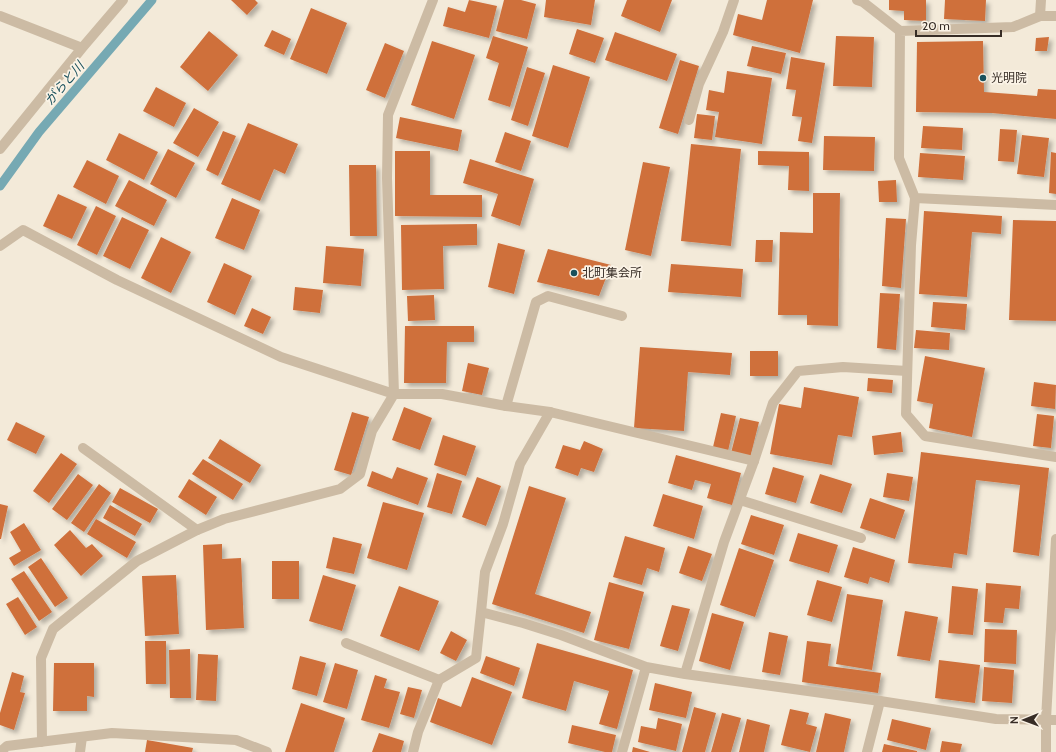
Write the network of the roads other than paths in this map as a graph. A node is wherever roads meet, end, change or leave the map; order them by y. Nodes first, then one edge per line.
1 (123, 0) edge
2 (433, 0) edge
3 (734, 0) edge
4 (857, 0) edge
5 (1041, 0) edge
6 (0, 16) edge
7 (1040, 16) junction
8 (1056, 16) edge
9 (900, 30) junction
10 (82, 48) junction
11 (689, 120) dead end
12 (0, 149) edge
13 (915, 198) junction
14 (1056, 205) edge
15 (0, 246) edge
16 (622, 316) dead end
17 (907, 371) junction
18 (394, 394) junction
19 (506, 406) junction
20 (550, 412) junction
21 (83, 448) dead end
22 (1056, 457) edge
23 (754, 461) junction
24 (740, 500) junction
25 (197, 530) junction
26 (861, 538) dead end
27 (1056, 539) edge
28 (481, 612) junction
29 (346, 643) dead end
30 (646, 667) junction
31 (685, 674) junction
32 (439, 680) junction
33 (880, 701) junction
34 (1051, 720) edge
35 (82, 737) junction
36 (42, 742) junction
37 (4, 750) edge
38 (80, 752) edge
39 (267, 752) edge
40 (413, 752) edge
41 (622, 752) edge
42 (867, 752) edge
43 (1046, 752) edge

1 - 10 street
2 - 18 street
3 - 11 street
4 - 9 street
5 - 7 street
6 - 10 street
7 - 8 street
7 - 9 street
9 - 13 street
10 - 12 street
13 - 14 street
13 - 17 street
15 - 18 street
16 - 19 street
17 - 22 street
17 - 23 street
18 - 19 street
18 - 25 street
19 - 20 street
20 - 23 street
20 - 28 street
21 - 25 street
23 - 24 street
24 - 26 street
24 - 31 street
25 - 36 street
27 - 34 street
28 - 30 street
28 - 32 street
29 - 32 street
30 - 31 street
30 - 41 street
31 - 33 street
32 - 40 street
33 - 34 street
33 - 42 street
34 - 43 street
35 - 36 street
35 - 38 street
35 - 39 street
36 - 37 street

